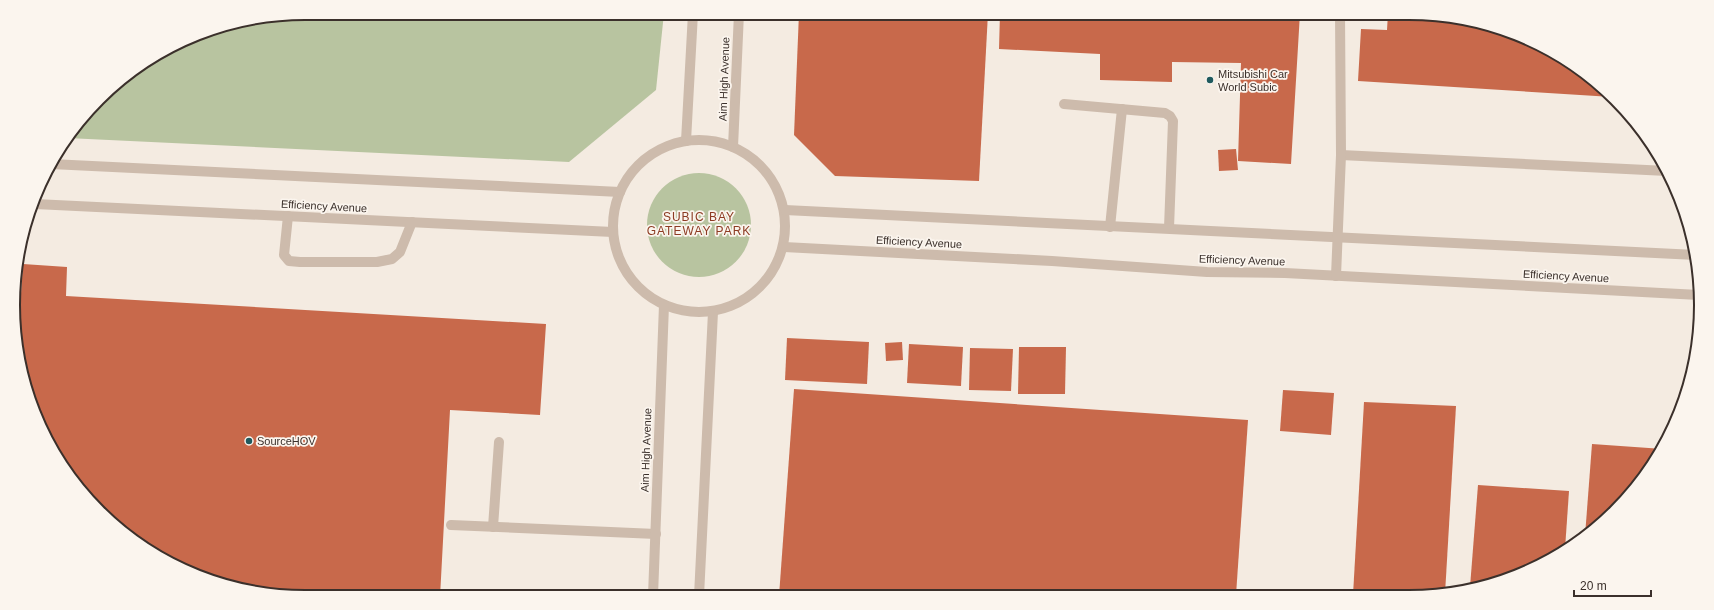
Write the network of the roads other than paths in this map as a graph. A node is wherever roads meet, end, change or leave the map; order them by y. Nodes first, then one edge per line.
1 (692, 20) edge
2 (739, 20) edge
3 (1340, 20) edge
4 (1064, 104) dead end
5 (1122, 109) junction
6 (686, 141) junction
7 (734, 147) junction
8 (1342, 155) junction
9 (57, 164) edge
10 (1660, 171) edge
11 (620, 192) junction
12 (39, 204) edge
13 (785, 210) junction
14 (288, 216) junction
15 (412, 222) junction
16 (1110, 226) junction
17 (1169, 228) junction
18 (612, 232) junction
19 (1338, 238) junction
20 (784, 247) junction
21 (1690, 255) edge
22 (1336, 276) junction
23 (1693, 295) edge
24 (664, 305) junction
25 (713, 312) junction
26 (499, 442) dead end
27 (451, 525) dead end
28 (493, 527) junction
29 (656, 534) junction
30 (653, 590) edge
31 (699, 590) edge

1 - 6 street
2 - 7 street, Aim High Avenue
3 - 8 street
4 - 5 street
5 - 16 street
5 - 17 street
6 - 7 street
6 - 11 street
7 - 13 street
8 - 10 street
8 - 19 street
9 - 11 street
11 - 18 street
12 - 14 street, Efficiency Avenue
13 - 16 street
13 - 20 street
14 - 15 street, Efficiency Avenue
14 - 15 street
15 - 18 street, Efficiency Avenue
16 - 17 street
17 - 19 street
18 - 24 street
19 - 21 street
19 - 22 street
20 - 22 street, Efficiency Avenue
20 - 25 street
22 - 23 street, Efficiency Avenue
24 - 25 street
24 - 29 street, Aim High Avenue
25 - 31 street
26 - 28 street
27 - 28 street
28 - 29 street
29 - 30 street, Aim High Avenue

